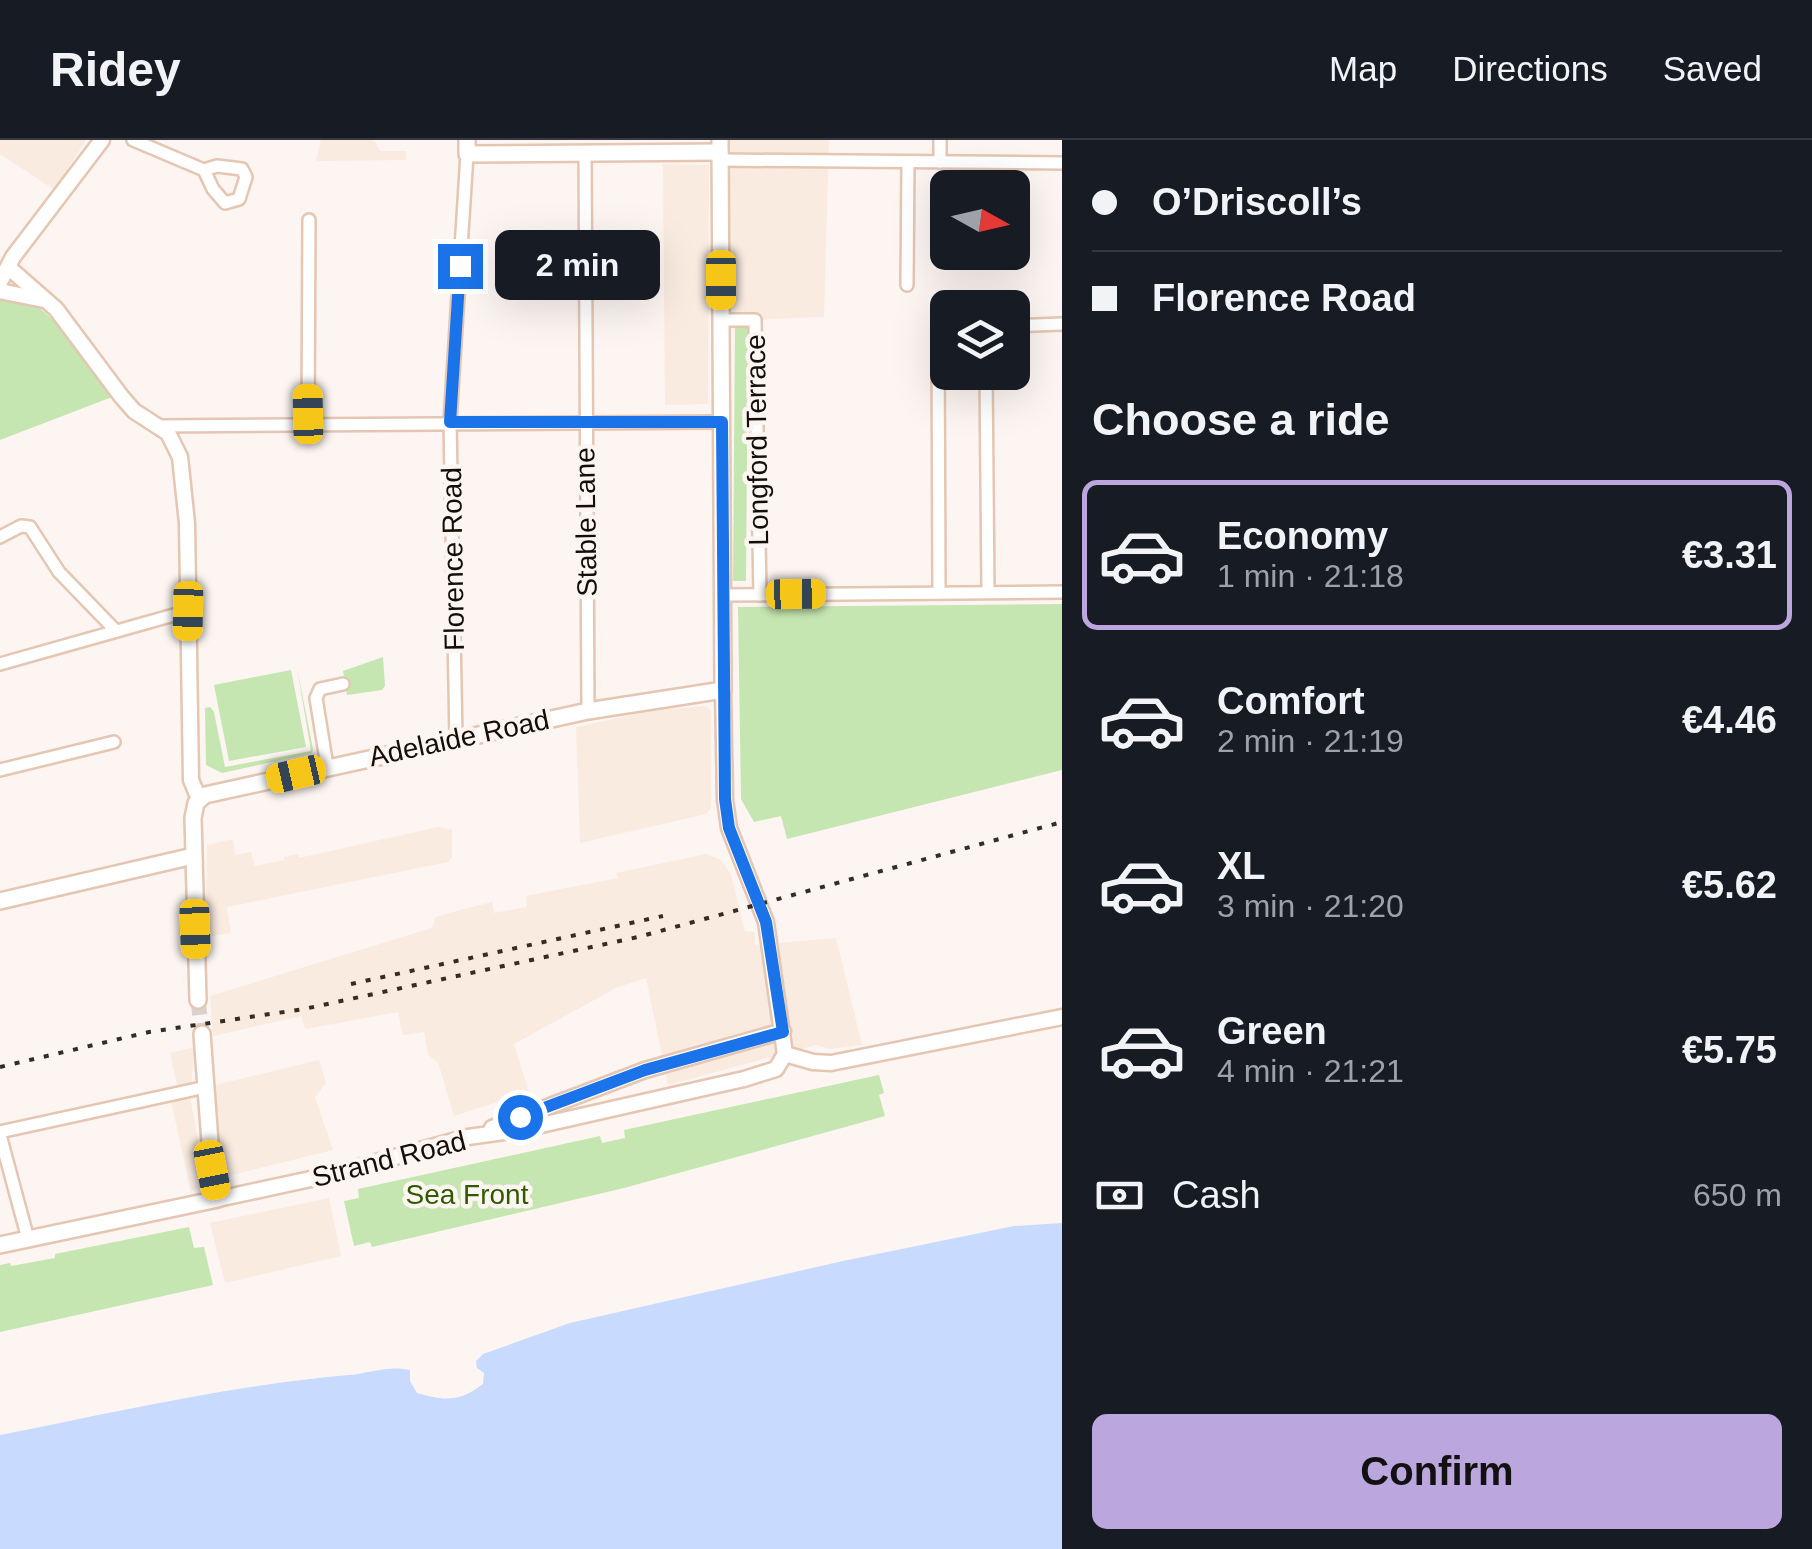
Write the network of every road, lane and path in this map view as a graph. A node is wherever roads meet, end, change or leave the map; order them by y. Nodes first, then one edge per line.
1 (102, 140) edge
2 (133, 140) edge
3 (940, 140) edge
4 (467, 147) edge
5 (720, 151) edge
6 (584, 152) junction
7 (908, 162) junction
8 (940, 162) junction
9 (1062, 163) edge
10 (204, 170) dead end
11 (310, 220) dead end
12 (8, 266) junction
13 (0, 282) edge
14 (907, 285) dead end
15 (0, 291) edge
16 (44, 300) junction
17 (721, 320) junction
18 (1062, 324) edge
19 (1030, 325) edge
20 (938, 390) edge
21 (986, 390) edge
22 (308, 422) junction
23 (450, 422) junction
24 (585, 422) junction
25 (722, 422) junction
26 (160, 426) junction
27 (0, 536) edge
28 (988, 592) junction
29 (1062, 592) edge
30 (938, 593) junction
31 (723, 595) junction
32 (760, 595) junction
33 (188, 611) junction
34 (116, 631) junction
35 (0, 664) edge
36 (343, 684) dead end
37 (723, 690) junction
38 (588, 711) junction
39 (456, 738) junction
40 (114, 742) dead end
41 (326, 766) junction
42 (0, 770) edge
43 (199, 799) junction
44 (193, 856) junction
45 (0, 900) edge
46 (198, 1000) tunnel mouth
47 (1062, 1017) edge
48 (783, 1032) junction
49 (202, 1034) tunnel mouth
50 (785, 1054) junction
51 (206, 1087) junction
52 (569, 1098) junction
53 (578, 1115) junction
54 (0, 1134) edge
55 (468, 1137) junction
56 (218, 1199) junction
57 (28, 1239) junction
58 (0, 1245) edge

1 - 12 street
2 - 10 street
3 - 8 street
4 - 6 main road
4 - 23 street, Florence Road
5 - 6 main road
5 - 7 street
5 - 17 main road
6 - 24 street, Stable Lane
7 - 8 street
7 - 14 street
8 - 9 street
11 - 22 street
12 - 13 street
12 - 16 street
15 - 16 street
16 - 26 street
17 - 25 main road
17 - 32 street, Longford Terrace
18 - 19 street
20 - 30 street
21 - 28 street
22 - 23 street
22 - 26 street
23 - 24 street
23 - 39 street, Florence Road
24 - 25 street
24 - 38 street, Stable Lane
25 - 31 main road
26 - 33 street
27 - 34 street
28 - 29 street
28 - 30 street
30 - 32 street
31 - 32 street
31 - 37 main road
33 - 34 street
33 - 43 street
34 - 35 street
36 - 41 street
37 - 38 main road, Adelaide Road
37 - 48 street
38 - 39 main road, Adelaide Road
39 - 41 main road, Adelaide Road
40 - 42 street
41 - 43 main road, Adelaide Road
43 - 44 main road
44 - 45 main road
44 - 46 main road
47 - 50 street
48 - 50 street
48 - 52 street
49 - 51 main road
50 - 53 street, Strand Road
51 - 54 street
51 - 56 main road
52 - 53 street
52 - 55 street
53 - 55 street, Strand Road
54 - 57 street
55 - 56 street, Strand Road
56 - 57 main road, Strand Road
57 - 58 main road, Strand Road

